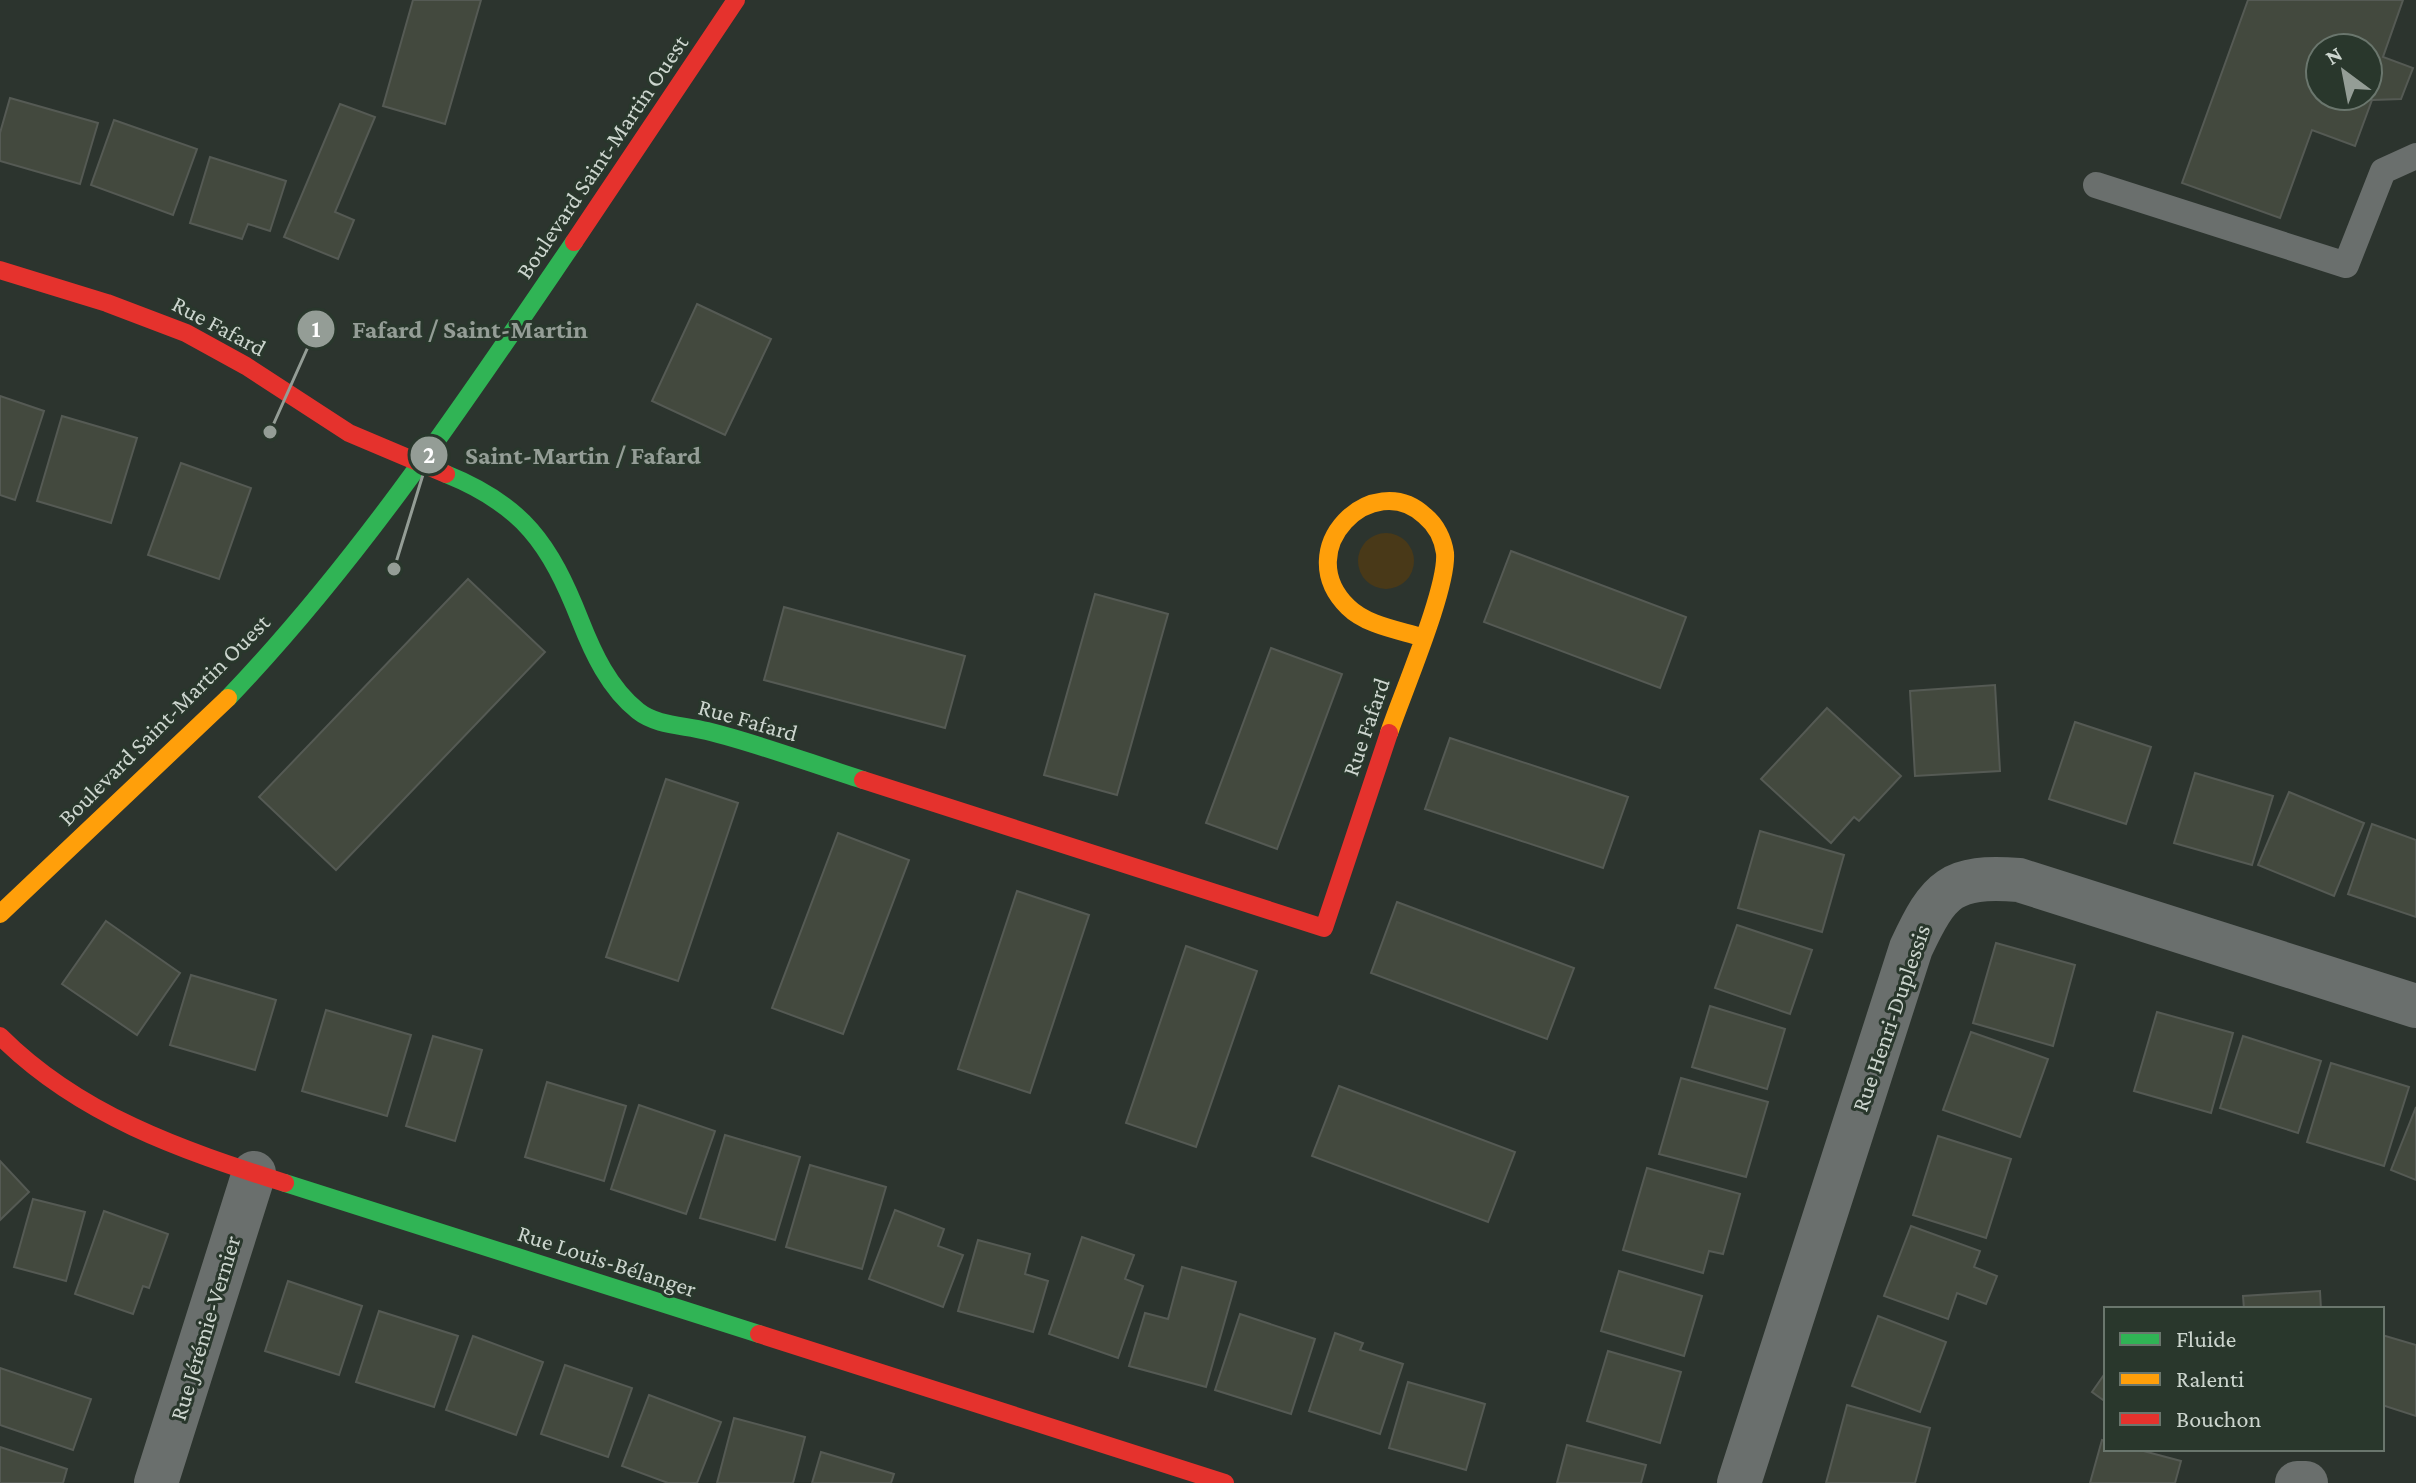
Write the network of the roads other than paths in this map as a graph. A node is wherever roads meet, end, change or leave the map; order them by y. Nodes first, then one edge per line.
1 (736, 0) edge
2 (2416, 156) edge
3 (2096, 185) dead end
4 (0, 270) edge
5 (420, 463) junction
6 (1421, 637) junction
7 (0, 914) edge
8 (2416, 1006) edge
9 (0, 1036) edge
10 (254, 1173) junction
11 (156, 1483) edge
12 (1225, 1483) edge
13 (1739, 1483) edge
14 (2297, 1483) edge
15 (2306, 1483) edge

1 - 5 street, Boulevard Saint-Martin Ouest
2 - 3 lane
4 - 5 street, Rue Fafard
5 - 6 street, Rue Fafard
5 - 7 street, Boulevard Saint-Martin Ouest
6 - 6 street, Rue Fafard
8 - 13 street, Rue Henri-Duplessis
9 - 10 street, Rue Louis-Bélanger
10 - 11 street, Rue Jérémie-Vernier
10 - 12 street, Rue Louis-Bélanger
14 - 15 street

